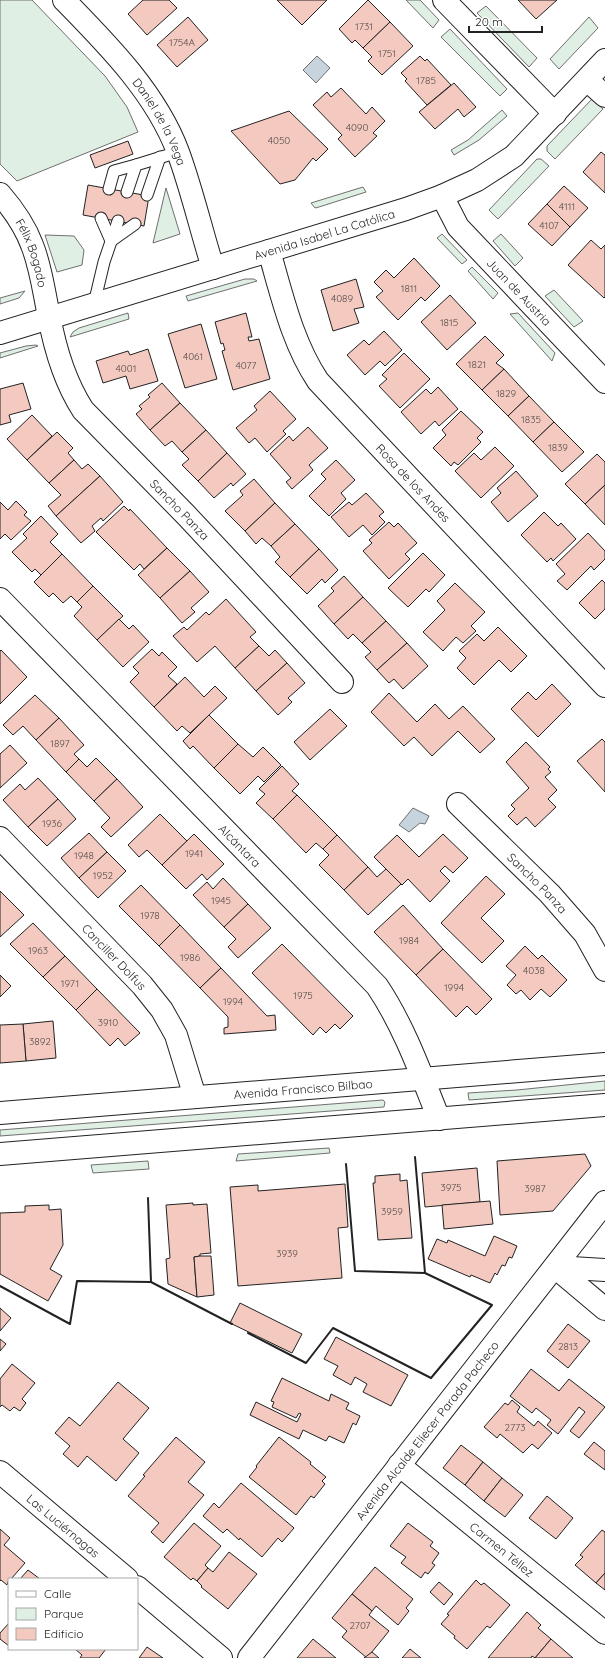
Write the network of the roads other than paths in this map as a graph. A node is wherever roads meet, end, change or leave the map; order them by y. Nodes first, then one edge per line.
1 (64, 0) edge
2 (444, 0) edge
3 (605, 60) edge
4 (587, 80) junction
5 (605, 96) edge
6 (555, 114) junction
7 (169, 154) junction
8 (136, 165) junction
9 (109, 189) dead end
10 (127, 192) dead end
11 (0, 194) edge
12 (147, 195) dead end
13 (442, 196) junction
14 (101, 218) dead end
15 (118, 221) dead end
16 (135, 224) dead end
17 (111, 241) junction
18 (269, 251) junction
19 (213, 268) junction
20 (94, 304) junction
21 (49, 319) junction
22 (0, 333) edge
23 (605, 382) edge
24 (0, 599) edge
25 (342, 682) dead end
26 (605, 686) edge
27 (458, 804) dead end
28 (0, 838) edge
29 (605, 970) edge
30 (605, 1064) edge
31 (423, 1079) junction
32 (196, 1097) junction
33 (605, 1105) edge
34 (0, 1113) edge
35 (439, 1119) junction
36 (0, 1154) edge
37 (605, 1202) edge
38 (555, 1266) junction
39 (605, 1270) edge
40 (605, 1309) edge
41 (399, 1465) junction
42 (0, 1472) edge
43 (126, 1578) edge
44 (138, 1588) edge
45 (605, 1633) edge
46 (221, 1658) edge
47 (249, 1658) edge

1 - 7 street, Daniel de la Vega
2 - 6 street
3 - 4 street, Avenida Isabel La Católica
4 - 5 street
4 - 6 street, Avenida Isabel La Católica
6 - 13 street, Avenida Isabel La Católica
7 - 8 lane
7 - 12 lane
7 - 19 street, Daniel de la Vega
8 - 9 lane
8 - 10 lane
11 - 21 street, Félix Bogado
13 - 18 street, Avenida Isabel La Católica
13 - 23 street, Juan de Austria
14 - 17 lane
15 - 17 lane
16 - 17 lane
17 - 20 lane
18 - 19 street, Avenida Isabel La Católica
18 - 26 street, Rosa de los Andes
19 - 20 street, Avenida Isabel La Católica
20 - 21 street, Avenida Isabel La Católica
21 - 22 street, Avenida Isabel La Católica
21 - 25 street, Sancho Panza
24 - 31 street, Alcántara
27 - 29 street, Sancho Panza
28 - 32 street, Canciller Dolfus
30 - 31 street, Avenida Francisco Bilbao
31 - 32 street, Avenida Francisco Bilbao
31 - 35 street, Alcántara
32 - 34 street, Avenida Francisco Bilbao
33 - 35 street
35 - 36 street
37 - 38 street, Avenida Alcalde Eliecer Parada Pacheco
38 - 39 street
38 - 40 street
38 - 41 street, Avenida Alcalde Eliecer Parada Pacheco
41 - 45 street, Carmen Téllez
41 - 47 street, Avenida Alcalde Eliecer Parada Pacheco
42 - 43 street, Las Luciérnagas
44 - 46 street

